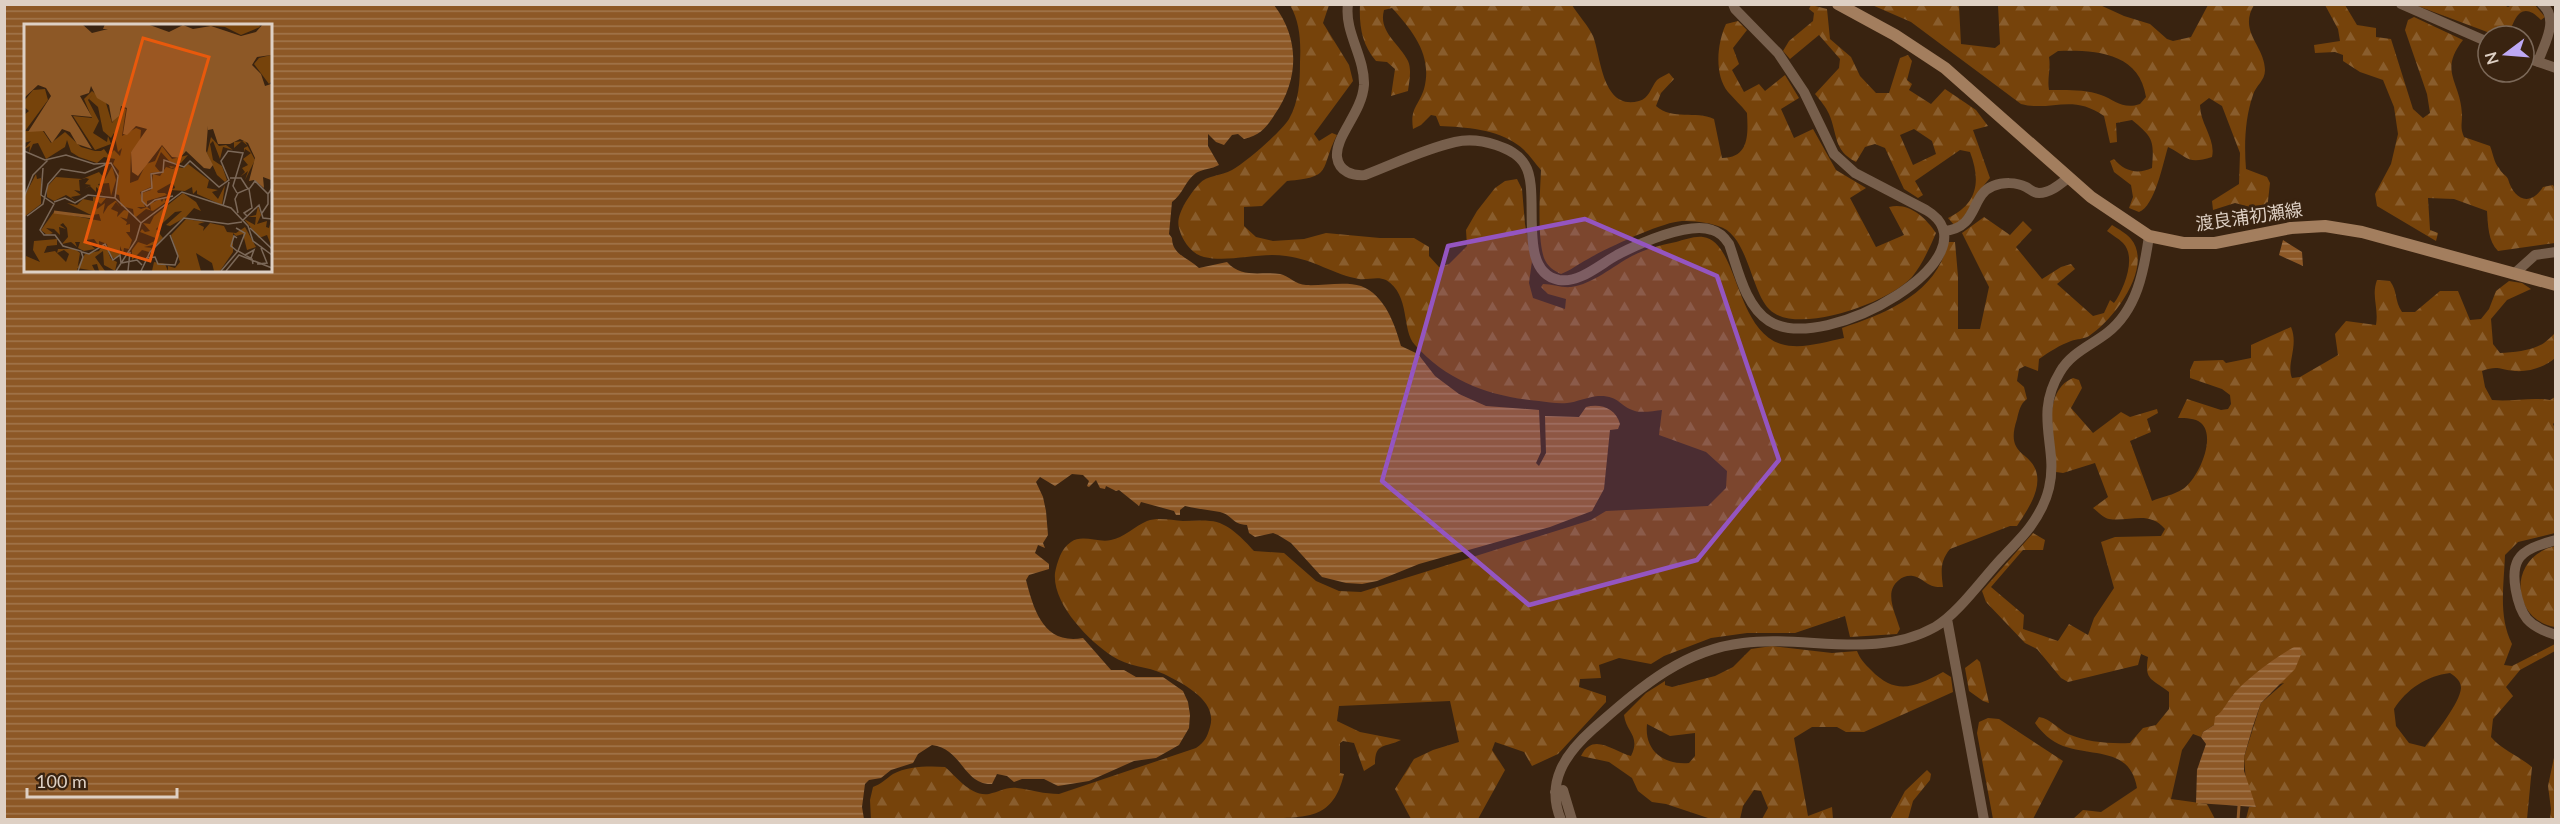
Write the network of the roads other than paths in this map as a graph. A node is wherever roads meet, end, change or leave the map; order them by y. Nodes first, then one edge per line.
1 (1348, 4) edge
2 (1733, 4) edge
3 (1838, 4) edge
4 (2401, 4) edge
5 (2542, 4) edge
6 (2476, 37) edge
7 (2538, 62) joint
8 (2556, 68) edge
9 (2068, 178) junction
10 (1944, 231) junction
11 (2150, 236) junction
12 (2556, 252) edge
13 (2515, 273) junction
14 (2556, 285) edge
15 (2556, 540) edge
16 (1947, 619) junction
17 (2556, 635) edge
18 (1555, 792) junction
19 (1561, 819) edge
20 (1572, 819) edge
21 (1984, 819) edge

1 - 10 street
2 - 10 street
3 - 9 main road, 渡良浦初瀬線
4 - 6 street
5 - 7 street
7 - 8 street
9 - 10 street
9 - 11 main road, 渡良浦初瀬線
11 - 13 main road, 渡良浦初瀬線
11 - 16 street
12 - 13 street
13 - 14 main road, 渡良浦初瀬線
15 - 17 street
16 - 18 street
16 - 21 street
18 - 19 street
18 - 20 street

